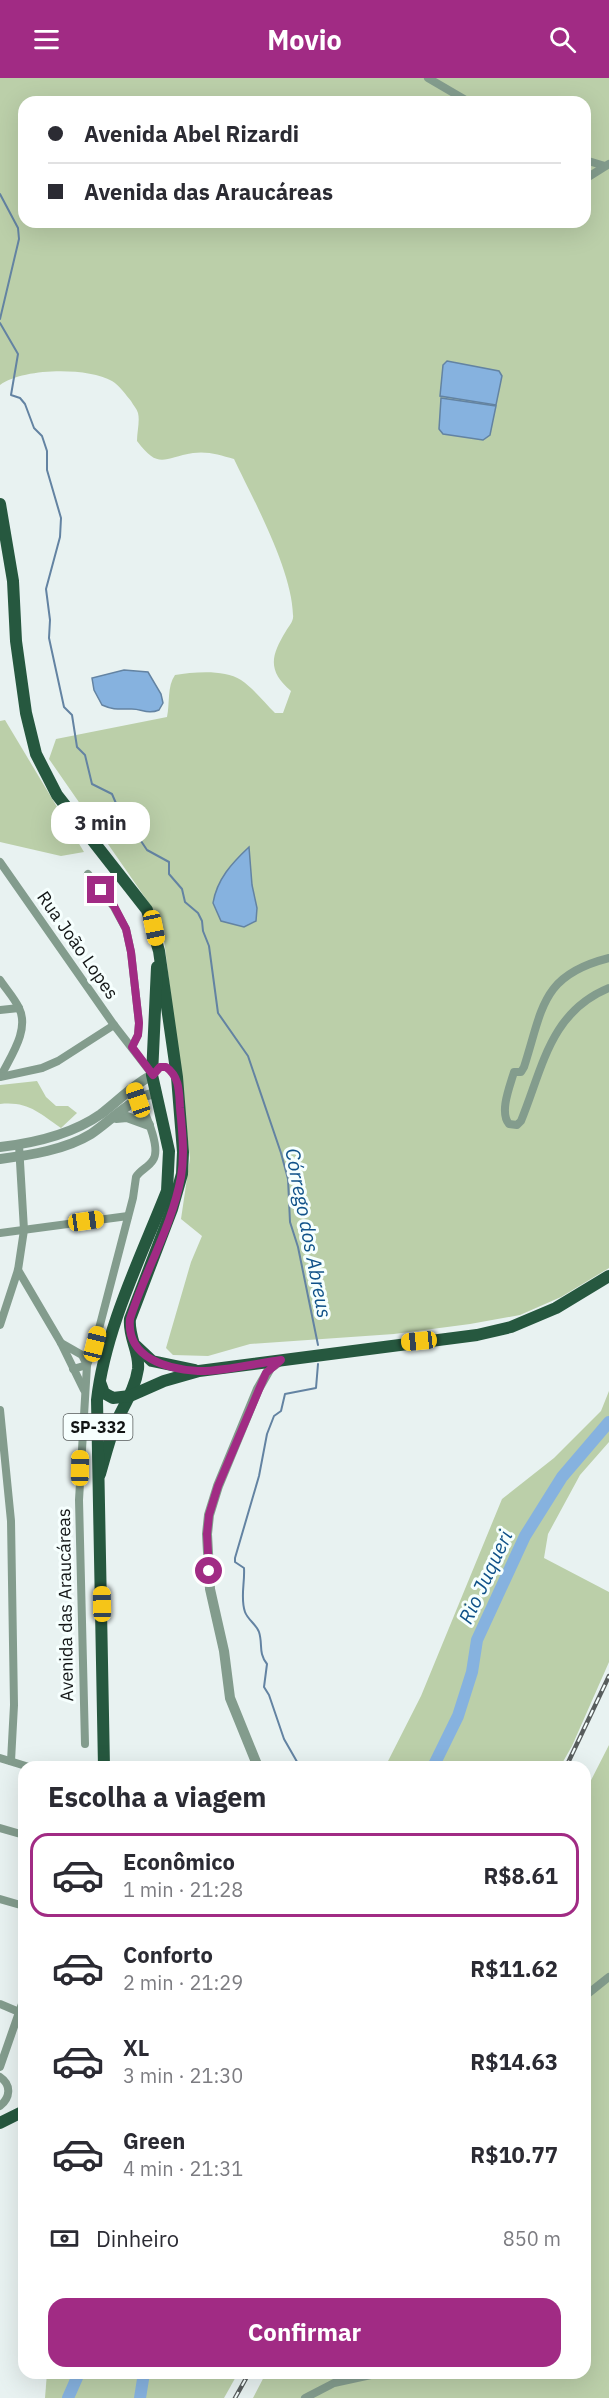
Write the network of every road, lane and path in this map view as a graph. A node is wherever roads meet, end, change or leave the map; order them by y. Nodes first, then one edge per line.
1 (428, 78) edge
2 (459, 96) edge
3 (591, 161) edge
4 (607, 165) edge
5 (591, 175) edge
6 (0, 504) edge
7 (0, 861) edge
8 (88, 874) dead end
9 (159, 951) junction
10 (609, 958) edge
11 (0, 980) edge
12 (609, 988) edge
13 (19, 1008) junction
14 (0, 1010) edge
15 (114, 1025) junction
16 (132, 1047) junction
17 (153, 1075) junction
18 (0, 1076) edge
19 (177, 1077) junction
20 (134, 1086) junction
21 (158, 1094) junction
22 (138, 1100) junction
23 (113, 1119) junction
24 (149, 1125) junction
25 (0, 1147) edge
26 (19, 1151) junction
27 (0, 1159) edge
28 (128, 1216) junction
29 (24, 1230) junction
30 (0, 1233) edge
31 (18, 1270) junction
32 (609, 1276) edge
33 (0, 1325) edge
34 (61, 1343) junction
35 (134, 1343) junction
36 (95, 1344) junction
37 (80, 1353) junction
38 (68, 1360) junction
39 (281, 1360) junction
40 (87, 1365) junction
41 (73, 1369) junction
42 (200, 1371) junction
43 (99, 1381) junction
44 (164, 1381) junction
45 (85, 1394) junction
46 (130, 1396) junction
47 (0, 1410) edge
48 (114, 1428) junction
49 (3, 1448) edge
50 (4, 1467) edge
51 (100, 1474) junction
52 (85, 1744) dead end
53 (0, 1758) edge
54 (11, 1761) junction
55 (104, 1761) edge
56 (256, 1761) edge
57 (18, 1763) edge
58 (0, 1828) edge
59 (18, 1833) edge
60 (0, 1899) edge
61 (18, 1904) edge
62 (609, 1977) edge
63 (591, 1991) edge
64 (0, 2004) edge
65 (18, 2012) edge
66 (18, 2015) edge
67 (0, 2067) edge
68 (0, 2078) edge
69 (0, 2106) edge
70 (18, 2114) edge
71 (0, 2123) edge
72 (353, 2379) edge
73 (305, 2398) edge

1 - 2 street
3 - 4 street
4 - 5 street
6 - 9 main road, SP-332
7 - 15 street, Rua João Lopes
8 - 16 street
9 - 17 main road, SP-332
9 - 19 main road, SP-332
10 - 12 street
11 - 13 street
13 - 14 street
13 - 18 street
15 - 16 street, Rua João Lopes
15 - 18 street
16 - 17 street, Rua João Lopes
17 - 19 main road
17 - 20 street
17 - 21 main road, SP-332
19 - 35 main road, SP-332
20 - 22 street
20 - 26 street
21 - 22 street
21 - 43 main road, SP-332
22 - 23 street
22 - 24 street
23 - 24 street
23 - 26 street
24 - 28 street
25 - 26 street
26 - 27 street
26 - 29 street
28 - 29 street
28 - 36 street
29 - 30 street
29 - 31 street
31 - 33 street
31 - 34 street
32 - 39 main road
34 - 37 street
34 - 38 street
35 - 42 main road
35 - 46 main road, SP-332
36 - 37 street
36 - 40 street, Avenida das Araucáreas
37 - 38 street
37 - 40 street
38 - 41 street
39 - 42 main road
39 - 56 street
40 - 41 street
40 - 45 street, Avenida das Araucáreas
41 - 45 street
42 - 44 main road
43 - 46 main road, SP-332
43 - 51 main road, SP-332
44 - 46 main road
44 - 48 main road
45 - 52 street, Avenida das Araucáreas
46 - 48 main road, SP-332
47 - 49 street
48 - 51 main road, SP-332
49 - 50 street
50 - 54 street
51 - 55 main road, SP-332
53 - 54 street
54 - 57 street
58 - 59 street
60 - 61 street
62 - 63 street
64 - 65 street
66 - 67 street
68 - 69 street
70 - 71 main road
72 - 73 street

